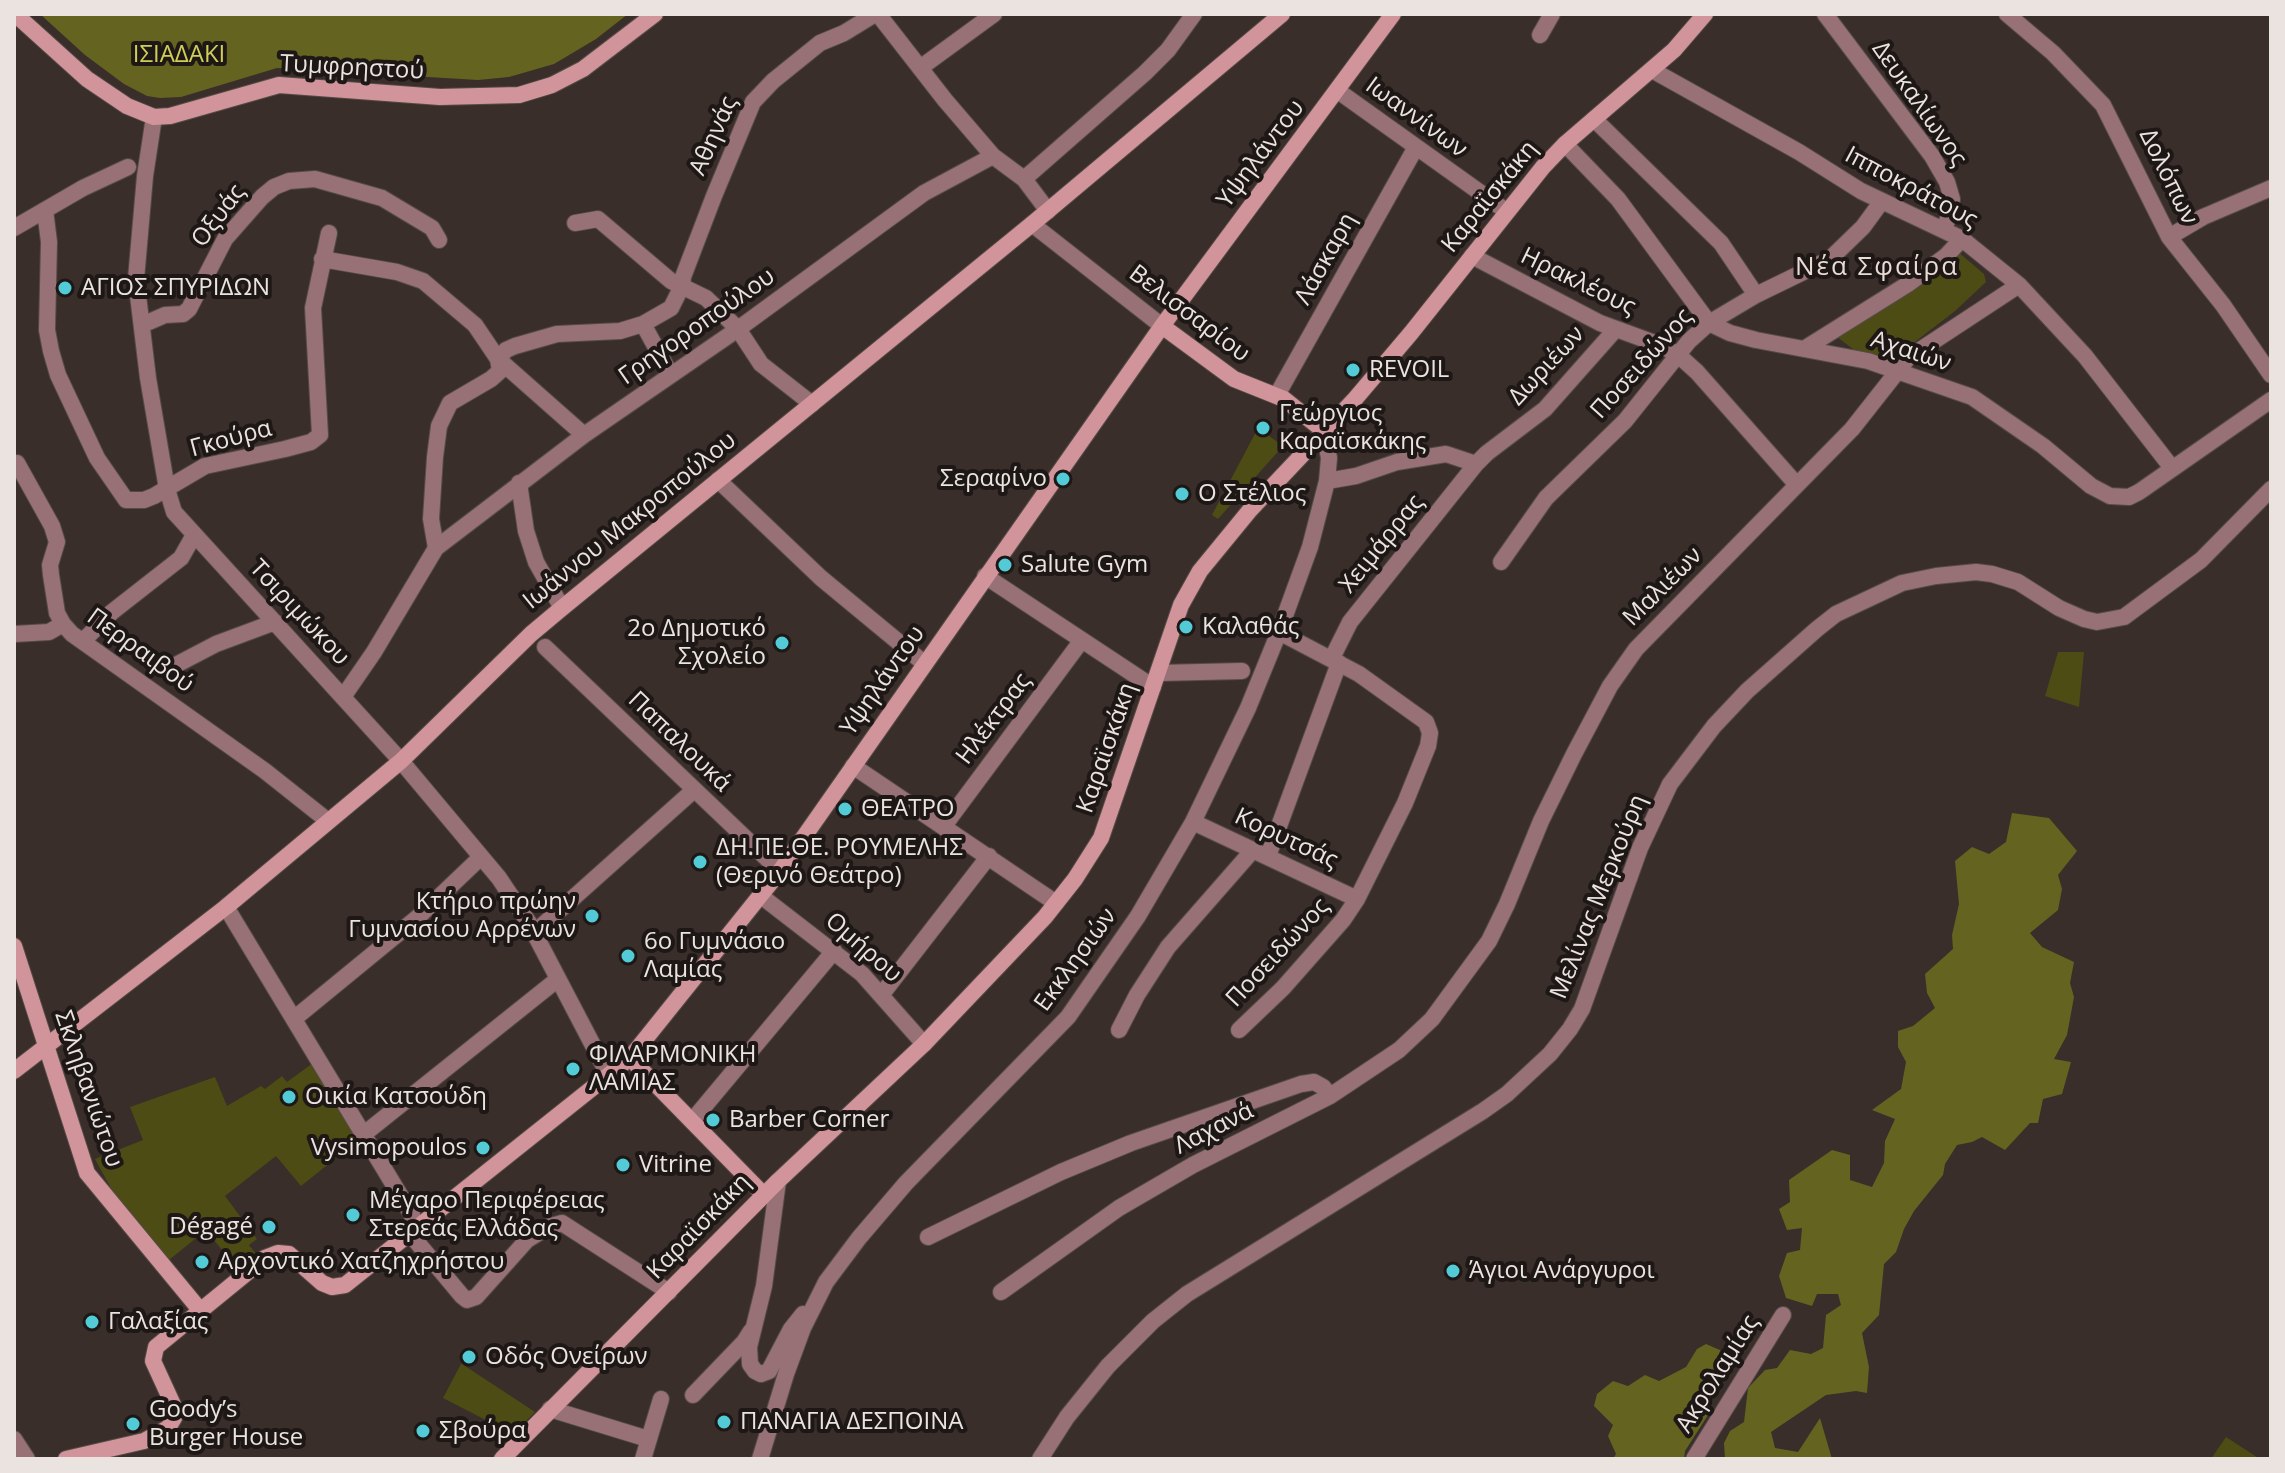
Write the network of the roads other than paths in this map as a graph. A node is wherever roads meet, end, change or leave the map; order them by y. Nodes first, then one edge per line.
1 (15, 14) edge
2 (655, 14) edge
3 (876, 14) edge
4 (994, 14) edge
5 (1194, 14) edge
6 (1282, 14) edge
7 (1393, 14) edge
8 (1552, 14) edge
9 (1705, 14) edge
10 (1825, 14) edge
11 (2008, 14) edge
12 (1540, 35) dead end
13 (920, 68) junction
14 (1652, 70) junction
15 (1338, 91) junction
16 (154, 117) junction
17 (1594, 119) junction
18 (1565, 144) junction
19 (1416, 147) junction
20 (993, 156) junction
21 (128, 167) dead end
22 (1024, 179) junction
23 (2271, 188) edge
24 (1882, 201) junction
25 (45, 210) junction
26 (1048, 211) junction
27 (1506, 211) junction
28 (575, 223) dead end
29 (1032, 224) junction
30 (14, 228) edge
31 (1944, 228) junction
32 (329, 233) dead end
33 (2169, 237) junction
34 (1962, 239) junction
35 (439, 240) dead end
36 (1472, 256) junction
37 (322, 259) junction
38 (2019, 285) junction
39 (682, 286) junction
40 (1756, 295) junction
41 (1709, 323) junction
42 (643, 324) junction
43 (142, 325) junction
44 (1162, 326) junction
45 (738, 329) junction
46 (1615, 330) junction
47 (1804, 349) junction
48 (1677, 354) junction
49 (498, 359) junction
50 (1897, 372) junction
51 (671, 375) junction
52 (2271, 375) edge
53 (1277, 395) junction
54 (2271, 400) edge
55 (812, 404) junction
56 (1324, 431) junction
57 (584, 435) junction
58 (17, 463) dead end
59 (1476, 464) junction
60 (2172, 468) junction
61 (718, 480) junction
62 (1327, 481) junction
63 (519, 483) junction
64 (1797, 485) junction
65 (167, 489) junction
66 (2271, 489) edge
67 (194, 535) junction
68 (436, 548) junction
69 (1501, 562) dead end
70 (985, 576) junction
71 (562, 608) junction
72 (275, 622) junction
73 (63, 624) junction
74 (1279, 632) junction
75 (14, 634) edge
76 (1082, 640) junction
77 (83, 641) junction
78 (545, 647) dead end
79 (1336, 660) junction
80 (925, 664) junction
81 (172, 667) dead end
82 (1242, 671) dead end
83 (1156, 680) junction
84 (343, 697) junction
85 (401, 761) junction
86 (853, 766) junction
87 (694, 790) junction
88 (328, 821) junction
89 (1193, 822) junction
90 (944, 826) junction
91 (1260, 853) junction
92 (989, 856) junction
93 (481, 857) junction
94 (780, 871) junction
95 (761, 896) junction
96 (1357, 899) junction
97 (1056, 903) junction
98 (226, 907) junction
99 (534, 933) junction
100 (14, 946) edge
101 (834, 951) junction
102 (558, 979) junction
103 (882, 994) junction
104 (1444, 1004) joint
105 (295, 1018) junction
106 (1119, 1030) dead end
107 (1239, 1030) dead end
108 (924, 1044) junction
109 (46, 1045) junction
110 (630, 1058) junction
111 (14, 1071) edge
112 (609, 1076) junction
113 (1330, 1096) junction
114 (692, 1121) junction
115 (364, 1134) junction
116 (778, 1181) junction
117 (764, 1195) junction
118 (413, 1232) junction
119 (928, 1237) dead end
120 (669, 1292) junction
121 (1001, 1292) dead end
122 (816, 1302) junction
123 (200, 1310) junction
124 (1783, 1315) dead end
125 (752, 1329) junction
126 (693, 1395) dead end
127 (661, 1399) dead end
128 (550, 1409) junction
129 (14, 1439) edge
130 (648, 1439) junction
131 (27, 1459) edge
132 (66, 1459) edge
133 (502, 1459) edge
134 (643, 1459) edge
135 (760, 1459) edge
136 (1040, 1459) edge
137 (1694, 1459) edge

1 - 16 street
2 - 16 street, Τυμφρηστού
3 - 13 street
3 - 39 street, Αθηνάς
4 - 13 street
5 - 22 street
6 - 26 street, Ιωάννου Μακροπούλου
7 - 15 street, Υψηλάντου
8 - 12 street
9 - 14 street, Καραϊσκάκη
10 - 31 street, Δευκαλίωνος
11 - 33 street, Δολόπων
13 - 20 street
14 - 17 street, Καραϊσκάκη
14 - 24 street, Ιπποκράτους
15 - 19 street, Ιωαννίνων
15 - 44 street, Υψηλάντου
16 - 43 street, Τσιριμώκου
17 - 18 street, Καραϊσκάκη
17 - 40 street
18 - 27 street, Καραϊσκάκη
18 - 41 street
19 - 27 street, Ιωαννίνων
19 - 53 street, Λάσκαρη
20 - 22 street
20 - 45 street, Γρηγοροπούλου
21 - 25 street
22 - 26 street
23 - 33 street
24 - 31 street, Ιπποκράτους
24 - 40 street, Ποσειδώνος
25 - 30 street
25 - 65 street, Γκούρα
26 - 29 street, Ιωάννου Μακροπούλου
27 - 36 street, Καραϊσκάκη
28 - 39 street
29 - 44 street, Βελισσαρίου
29 - 55 street, Ιωάννου Μακροπούλου
31 - 34 street, Ιπποκράτους
32 - 37 street
33 - 52 street, Δολόπων
34 - 38 street, Ιπποκράτους
34 - 47 street
35 - 43 street, Οξυάς
36 - 46 street, Ηρακλέους
36 - 56 street, Καραϊσκάκη
37 - 49 street
37 - 65 street, Γκούρα
38 - 50 street, Μαλιέων
38 - 60 street, Ιπποκράτους
39 - 42 street
39 - 45 street
40 - 41 street, Ποσειδώνος
41 - 47 street, Αχαιών
41 - 48 street, Ποσειδώνος
42 - 49 street
42 - 51 street
43 - 65 street, Τσιριμώκου
44 - 53 street, Βελισσαρίου
44 - 70 street, Υψηλάντου
45 - 51 street, Γρηγοροπούλου
45 - 55 street
46 - 48 street, Ηρακλέους
46 - 59 street, Δωριέων
47 - 50 street, Αχαιών
48 - 64 street, Ηρακλέους
48 - 69 street, Ποσειδώνος
49 - 57 street
49 - 68 street
50 - 60 street, Αχαιών
50 - 64 street, Μαλιέων
51 - 57 street, Γρηγοροπούλου
53 - 56 street, Βελισσαρίου
54 - 60 street, Αχαιών
55 - 61 street, Ιωάννου Μακροπούλου
56 - 62 street, Εκκλησιών
56 - 83 street, Καραϊσκάκη
57 - 63 street, Γρηγοροπούλου
58 - 73 street, Περραιβού
59 - 62 street
59 - 79 street, Χειμάρρας
61 - 71 street, Ιωάννου Μακροπούλου
61 - 80 street
62 - 74 street, Εκκλησιών
63 - 68 street, Γρηγοροπούλου
63 - 71 street
64 - 104 street, Μαλιέων
65 - 67 street, Τσιριμώκου
66 - 136 street, Μελίνας Μερκούρη
67 - 72 street, Τσιριμώκου
67 - 77 street
68 - 84 street
70 - 76 street
70 - 80 street, Υψηλάντου
71 - 85 street, Ιωάννου Μακροπούλου
72 - 81 street
72 - 84 street, Τσιριμώκου
73 - 75 street
73 - 77 street, Περραιβού
74 - 79 street
74 - 89 street, Εκκλησιών
76 - 83 street
76 - 90 street, Ηλέκτρας
77 - 88 street, Περραιβού
78 - 87 street, Παπαλουκά
79 - 91 street, Χειμάρρας
79 - 96 street, Ποσειδώνος
80 - 86 street, Υψηλάντου
82 - 83 street
83 - 97 street, Καραϊσκάκη
84 - 85 street, Τσιριμώκου
85 - 88 street, Ιωάννου Μακροπούλου
85 - 93 street, Τσιριμώκου
86 - 90 street
86 - 94 street, Υψηλάντου
87 - 94 street, Παπαλουκά
87 - 99 street
88 - 98 street, Ιωάννου Μακροπούλου
89 - 91 street, Κορυτσάς
89 - 122 street, Εκκλησιών
90 - 92 street
91 - 96 street, Κορυτσάς
91 - 106 street, Χειμάρρας
92 - 97 street
92 - 103 street
93 - 99 street, Τσιριμώκου
93 - 105 street
94 - 95 street, Υψηλάντου
95 - 101 street, Ομήρου
95 - 110 street, Υψηλάντου
96 - 107 street, Ποσειδώνος
97 - 108 street, Καραϊσκάκη
98 - 105 street
98 - 109 street, Ιωάννου Μακροπούλου
99 - 102 street, Τσιριμώκου
100 - 109 street, Σκληβανιώτου
101 - 103 street, Ομήρου
101 - 114 street
102 - 112 street, Τσιριμώκου
102 - 115 street
103 - 108 street, Ομήρου
104 - 113 street, Λαχανά
105 - 115 street
108 - 116 street, Καραϊσκάκη
109 - 111 street, Ιωάννου Μακροπούλου
109 - 123 street, Σκληβανιώτου
110 - 112 street, Υψηλάντου
110 - 114 street
112 - 118 street, Υψηλάντου
113 - 119 street
113 - 121 street, Λαχανά
114 - 117 street
115 - 118 street
116 - 117 street, Καραϊσκάκη
116 - 125 street
117 - 120 street, Καραϊσκάκη
118 - 120 street
118 - 123 street, Υψηλάντου
120 - 128 street, Καραϊσκάκη
122 - 125 street
122 - 135 street, Εκκλησιών
123 - 132 street
124 - 137 street, Ακρολαμίας
125 - 126 street
127 - 130 street
128 - 130 street
128 - 133 street, Καραϊσκάκη
129 - 131 street
130 - 134 street

